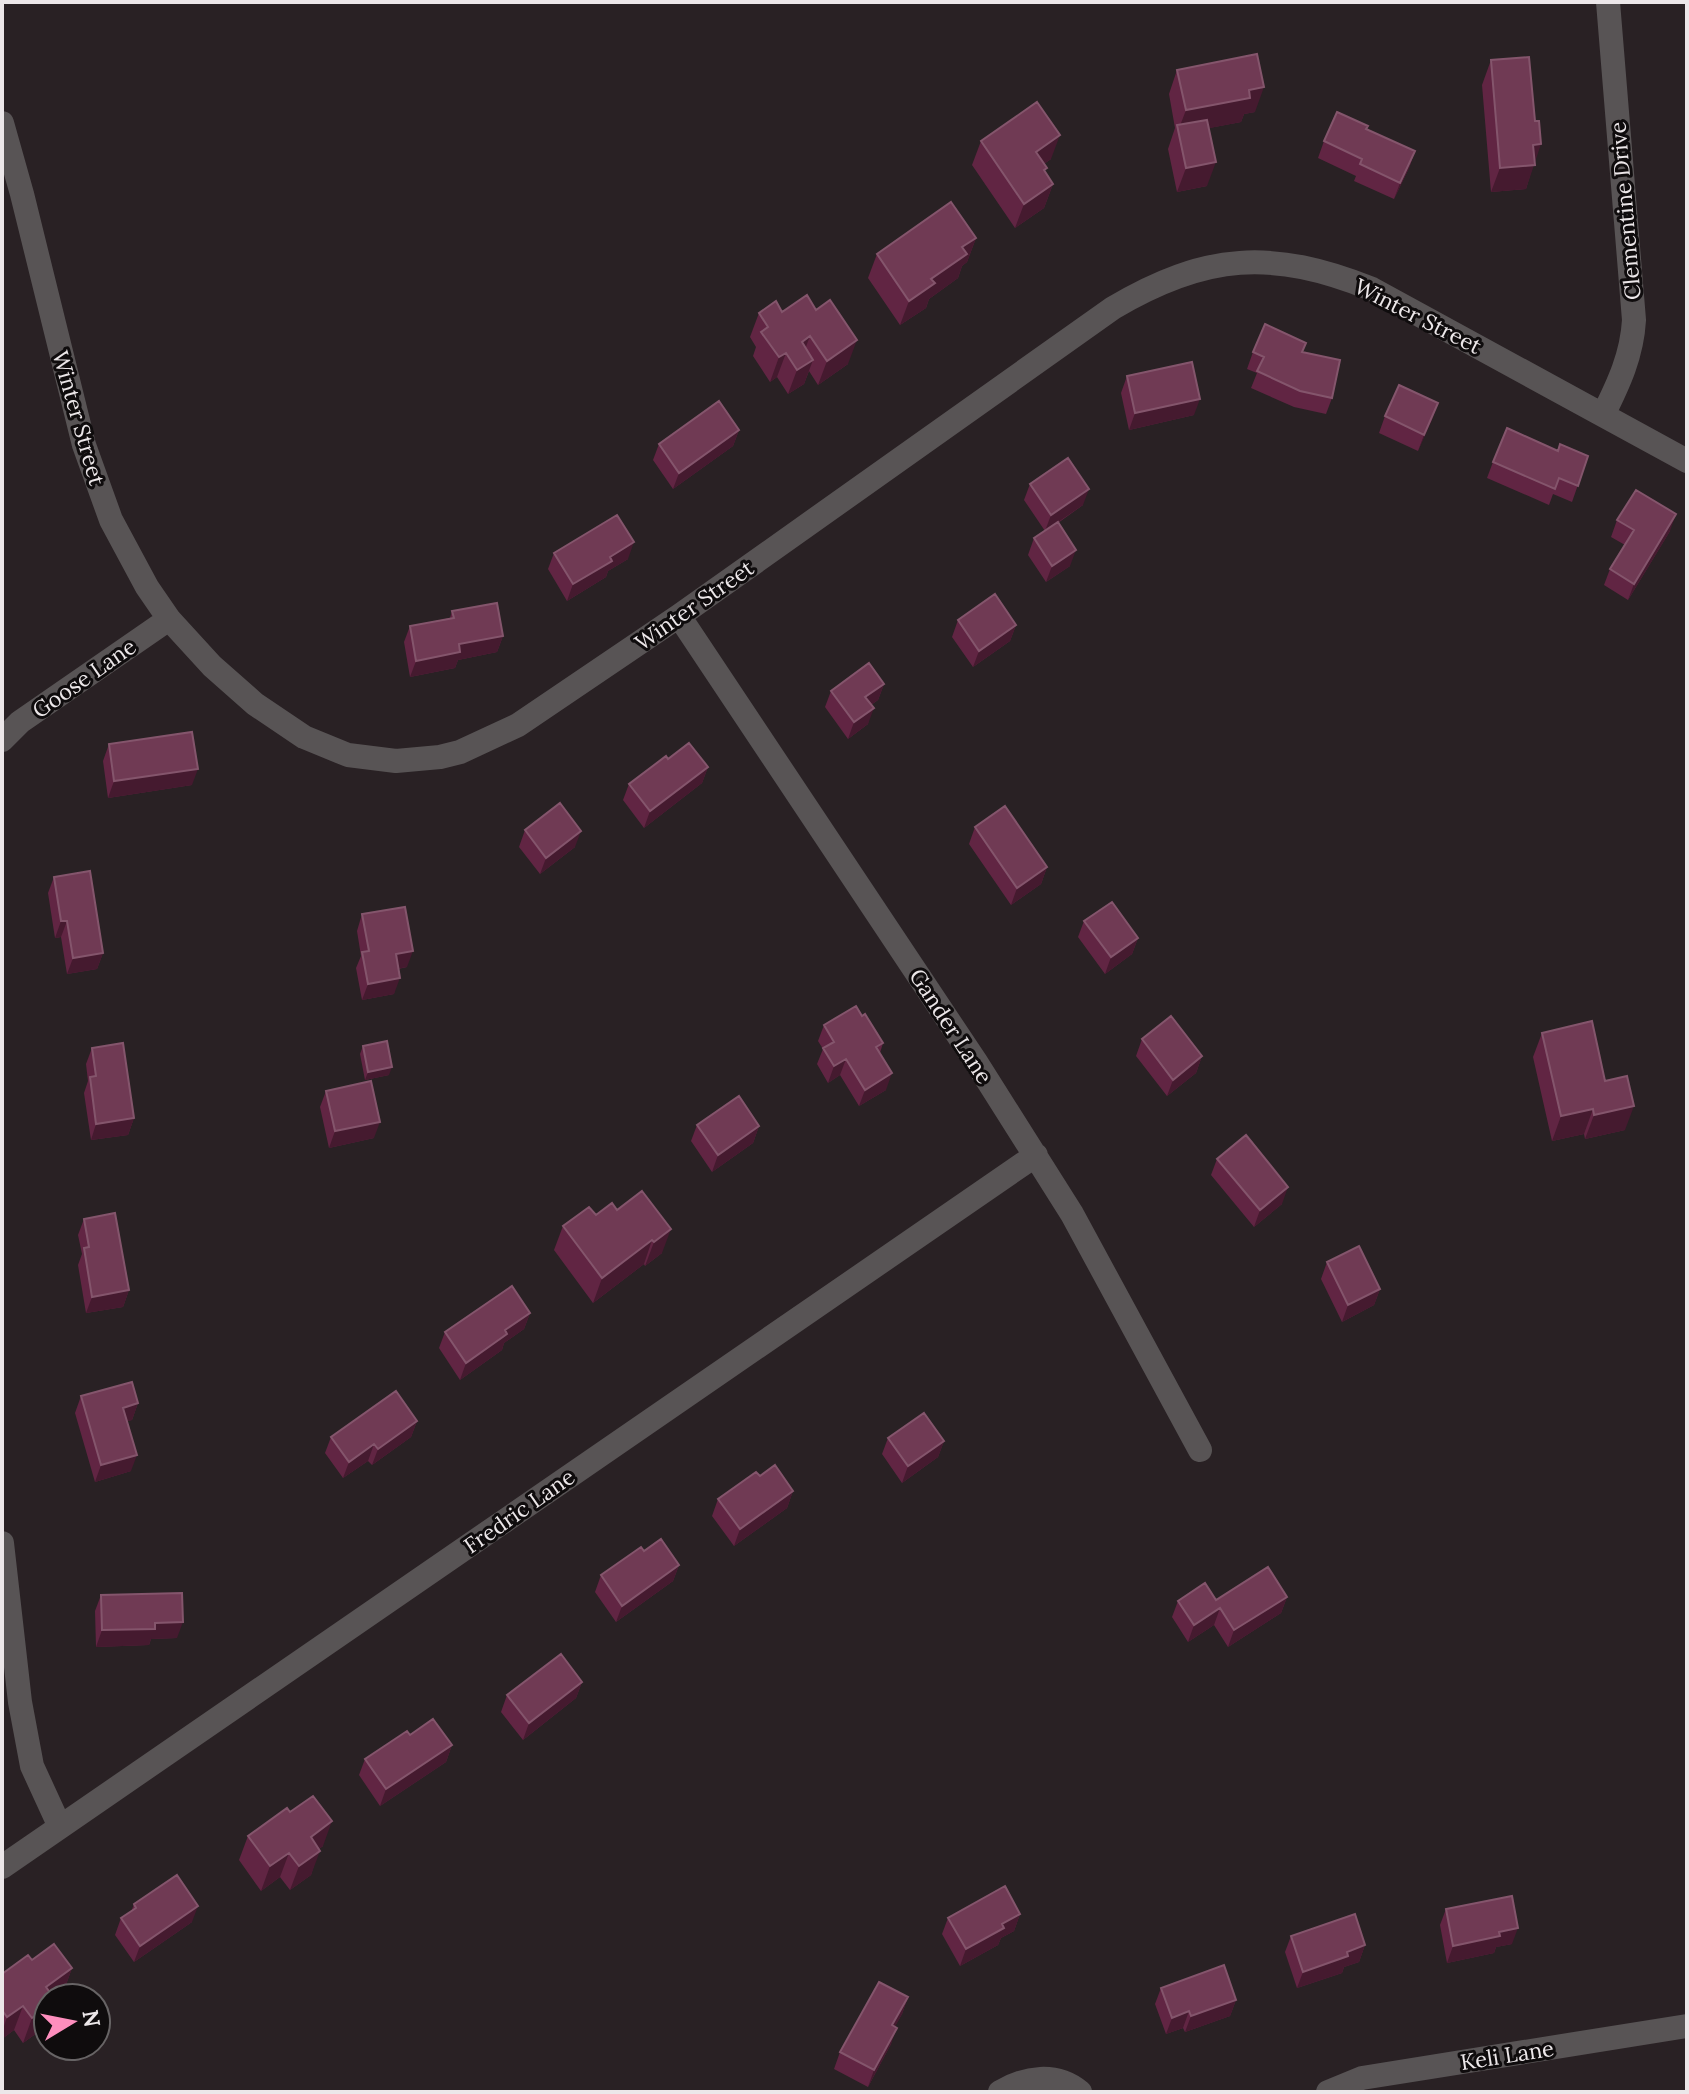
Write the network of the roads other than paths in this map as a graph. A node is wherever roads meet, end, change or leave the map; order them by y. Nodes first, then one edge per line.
1 (1608, 2) edge
2 (2, 123) edge
3 (1603, 415) junction
4 (1687, 461) edge
5 (679, 616) junction
6 (169, 619) junction
7 (2, 740) edge
8 (1036, 1155) junction
9 (1200, 1450) dead end
10 (2, 1543) edge
11 (60, 1827) junction
12 (2, 1867) edge
13 (1687, 2026) edge
14 (1000, 2092) edge
15 (1080, 2092) edge
16 (1328, 2092) edge

1 - 3 street, Clementine Drive
2 - 6 street, Winter Street
3 - 4 street, Winter Street
3 - 5 street, Winter Street
5 - 6 street, Winter Street
5 - 8 street, Gander Lane
6 - 7 street, Goose Lane
8 - 9 street, Gander Lane
8 - 11 street, Fredric Lane
10 - 11 street
11 - 12 street, Fredric Lane
13 - 16 street, Keli Lane
14 - 15 street

